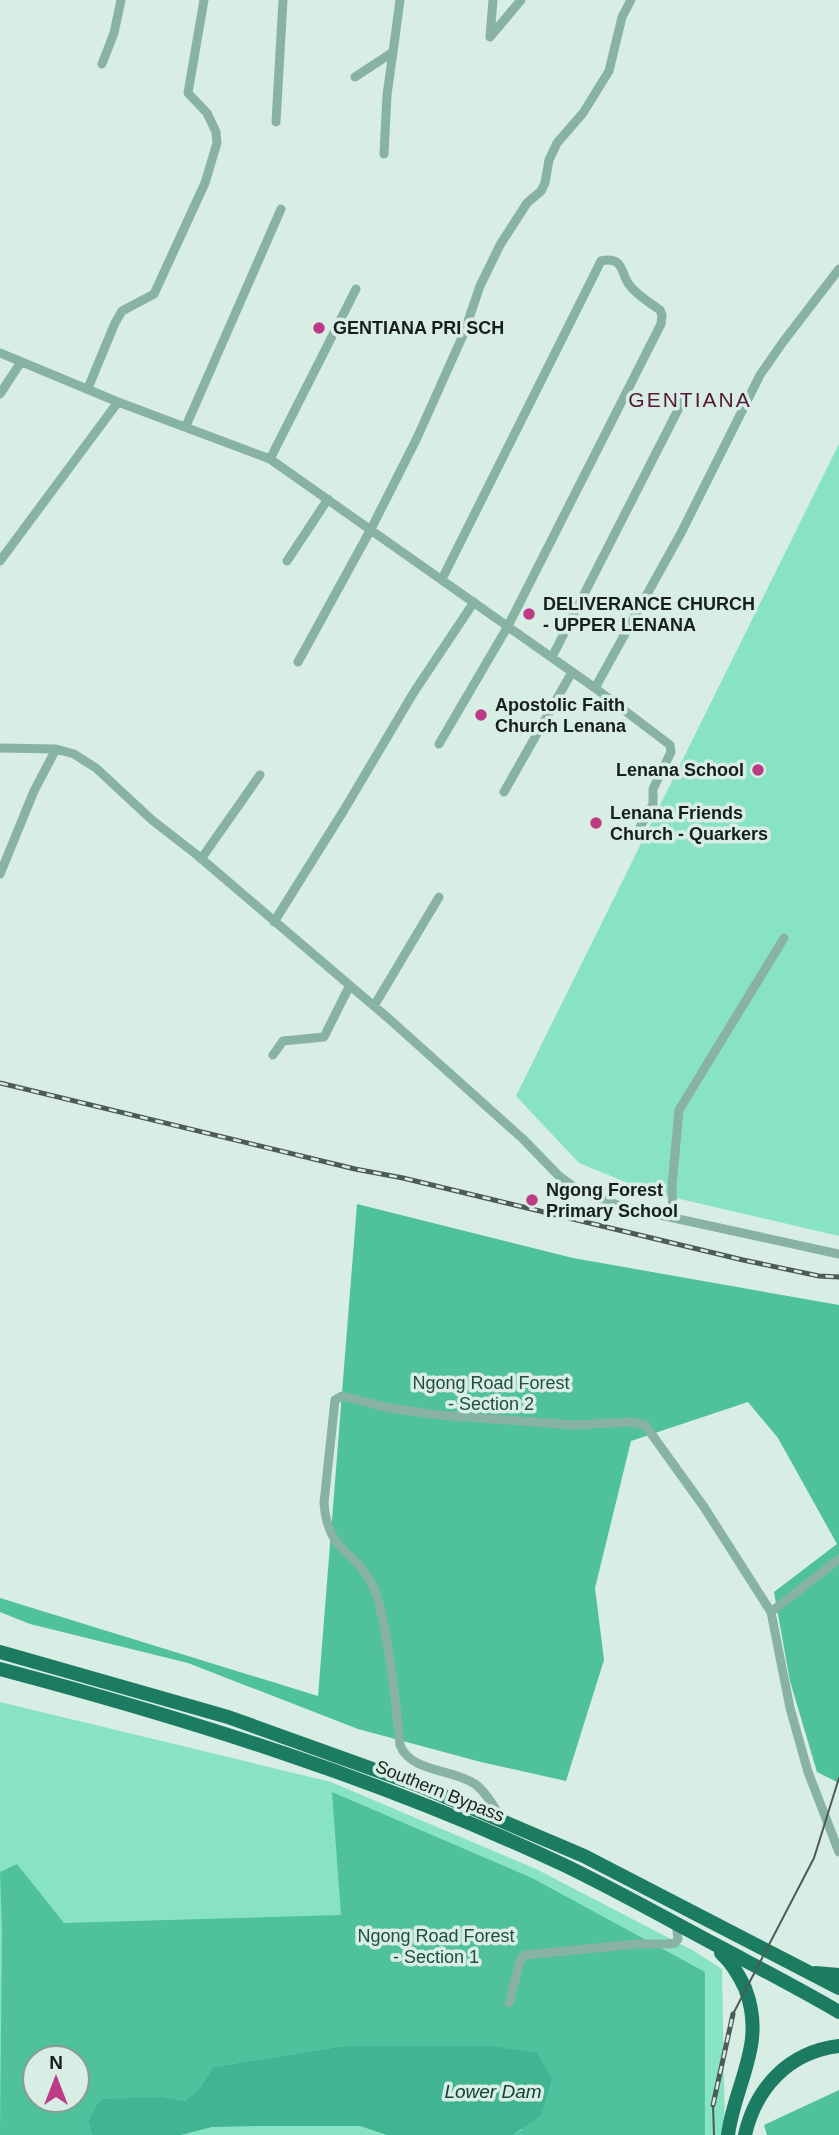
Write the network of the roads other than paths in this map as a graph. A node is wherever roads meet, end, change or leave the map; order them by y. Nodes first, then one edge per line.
1 (121, 0) edge
2 (204, 0) edge
3 (284, 0) edge
4 (400, 0) edge
5 (493, 0) edge
6 (521, 0) edge
7 (631, 0) edge
8 (393, 52) junction
9 (102, 64) dead end
10 (355, 77) dead end
11 (276, 122) dead end
12 (384, 154) dead end
13 (281, 209) dead end
14 (839, 269) edge
15 (356, 289) dead end
16 (0, 353) edge
17 (21, 362) junction
18 (88, 388) junction
19 (0, 394) edge
20 (118, 402) junction
21 (682, 402) dead end
22 (186, 426) junction
23 (270, 459) junction
24 (328, 499) junction
25 (371, 530) junction
26 (0, 561) edge
27 (287, 561) dead end
28 (442, 579) junction
29 (474, 602) junction
30 (508, 626) junction
31 (552, 657) junction
32 (298, 662) dead end
33 (572, 672) junction
34 (596, 688) junction
35 (439, 744) dead end
36 (0, 748) edge
37 (56, 749) junction
38 (260, 775) dead end
39 (504, 792) dead end
40 (640, 827) dead end
41 (201, 859) junction
42 (0, 874) edge
43 (439, 897) dead end
44 (274, 922) junction
45 (784, 938) dead end
46 (349, 987) junction
47 (374, 1006) junction
48 (273, 1055) dead end
49 (673, 1218) junction
50 (839, 1254) edge
51 (839, 1559) edge
52 (771, 1612) junction
53 (0, 1652) edge
54 (0, 1670) edge
55 (502, 1820) junction
56 (839, 1852) edge
57 (676, 1923) junction
58 (704, 1938) junction
59 (810, 1973) junction
60 (839, 1975) edge
61 (839, 1988) edge
62 (509, 2003) dead end
63 (839, 2012) edge
64 (839, 2046) edge
65 (728, 2135) edge
66 (745, 2135) edge

1 - 9 street
2 - 18 street
3 - 11 street
4 - 8 street
5 - 6 street
7 - 25 street
8 - 10 street
8 - 12 street
13 - 22 street
14 - 34 street
15 - 23 street
16 - 17 street
17 - 18 street
17 - 19 street
18 - 20 street
20 - 22 street
20 - 26 street
21 - 31 street
22 - 23 street
23 - 24 street
24 - 25 street
24 - 27 street
25 - 28 street
25 - 32 street
28 - 29 street
28 - 30 street
29 - 30 street
29 - 44 street
30 - 31 street
30 - 35 street
31 - 33 street
33 - 34 street
33 - 39 street
34 - 40 street
36 - 37 street
37 - 41 street
37 - 42 street
38 - 41 street
41 - 44 street
43 - 47 street
44 - 46 street
45 - 49 street
46 - 47 street
46 - 48 street
47 - 49 street
49 - 50 street
51 - 52 street
52 - 55 street
52 - 56 street
53 - 55 highway, Southern Bypass
54 - 57 highway, Southern Bypass
55 - 59 highway, Southern Bypass
57 - 58 highway, Southern Bypass
57 - 62 street
58 - 63 highway, Southern Bypass
58 - 65 highway
59 - 60 highway
59 - 61 highway, Southern Bypass
64 - 66 highway

